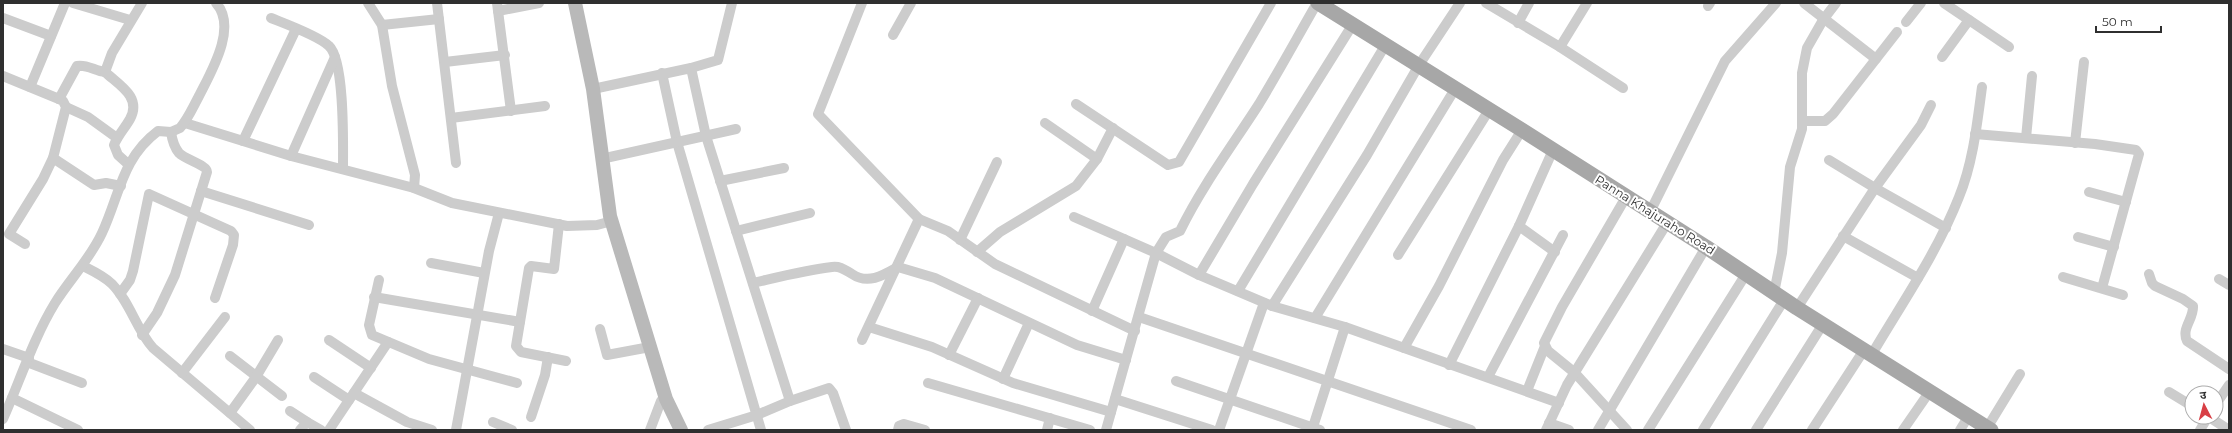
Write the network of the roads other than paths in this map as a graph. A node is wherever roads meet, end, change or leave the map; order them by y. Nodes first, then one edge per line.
1 (65, 3) edge
2 (73, 3) edge
3 (142, 3) edge
4 (216, 3) edge
5 (368, 3) edge
6 (437, 3) edge
7 (539, 3) edge
8 (575, 3) edge
9 (732, 3) edge
10 (862, 3) edge
11 (912, 3) edge
12 (1271, 3) edge
13 (1318, 3) edge
14 (1460, 3) edge
15 (1486, 3) edge
16 (1528, 3) edge
17 (1587, 3) edge
18 (1776, 3) edge
19 (1804, 3) edge
20 (1836, 3) edge
21 (1921, 3) edge
22 (1944, 3) edge
23 (103, 7) edge
24 (498, 7) edge
25 (3, 18) edge
26 (271, 18) dead end
27 (439, 19) junction
28 (130, 20) junction
29 (1823, 20) junction
30 (1969, 20) junction
31 (1906, 22) dead end
32 (1518, 23) junction
33 (1353, 24) junction
34 (382, 25) junction
35 (296, 29) junction
36 (1897, 32) dead end
37 (893, 35) dead end
38 (51, 36) junction
39 (1386, 44) junction
40 (1560, 47) junction
41 (2009, 47) dead end
42 (505, 55) junction
43 (335, 57) junction
44 (1942, 57) dead end
45 (1876, 59) junction
46 (444, 62) junction
47 (2084, 62) dead end
48 (1418, 65) junction
49 (690, 68) junction
50 (105, 72) junction
51 (662, 73) junction
52 (3, 76) edge
53 (2032, 76) dead end
54 (1982, 87) dead end
55 (30, 88) junction
56 (1623, 88) dead end
57 (593, 89) junction
58 (1455, 89) junction
59 (59, 99) junction
60 (1076, 104) dead end
61 (1931, 105) dead end
62 (545, 106) dead end
63 (66, 107) junction
64 (1489, 110) junction
65 (511, 111) junction
66 (451, 118) junction
67 (1803, 121) junction
68 (185, 123) junction
69 (1045, 124) dead end
70 (1113, 128) junction
71 (736, 129) dead end
72 (1522, 130) junction
73 (171, 132) junction
74 (1975, 134) junction
75 (706, 136) junction
76 (117, 138) junction
77 (2026, 138) junction
78 (243, 141) junction
79 (677, 142) junction
80 (2075, 142) junction
81 (1553, 150) junction
82 (291, 156) junction
83 (53, 158) junction
84 (602, 159) junction
85 (1097, 159) junction
86 (1829, 160) dead end
87 (996, 162) dead end
88 (456, 163) dead end
89 (128, 164) junction
90 (784, 168) dead end
91 (343, 169) junction
92 (720, 181) junction
93 (120, 186) junction
94 (414, 188) junction
95 (1875, 188) junction
96 (201, 191) junction
97 (2089, 192) dead end
98 (1626, 197) junction
99 (2126, 202) junction
100 (1650, 212) junction
101 (810, 213) dead end
102 (193, 214) junction
103 (499, 214) junction
104 (1074, 217) dead end
105 (919, 219) junction
106 (612, 221) junction
107 (1667, 222) junction
108 (559, 224) junction
109 (309, 225) dead end
110 (1519, 226) junction
111 (1946, 228) junction
112 (736, 231) junction
113 (1563, 235) dead end
114 (1843, 236) junction
115 (2078, 237) dead end
116 (1124, 239) junction
117 (960, 240) junction
118 (25, 244) dead end
119 (1706, 247) junction
120 (2114, 248) junction
121 (977, 252) junction
122 (1555, 252) junction
123 (1156, 254) junction
124 (1398, 256) dead end
125 (431, 263) dead end
126 (83, 266) junction
127 (898, 267) junction
128 (484, 273) junction
129 (1746, 274) junction
130 (2149, 274) dead end
131 (1199, 275) junction
132 (2063, 277) dead end
133 (1918, 278) junction
134 (2219, 279) dead end
135 (379, 280) dead end
136 (753, 283) junction
137 (2229, 285) edge
138 (2102, 288) junction
139 (1238, 291) junction
140 (120, 294) junction
141 (2123, 295) dead end
142 (1779, 296) junction
143 (374, 297) junction
144 (215, 298) dead end
145 (978, 298) junction
146 (1268, 304) junction
147 (1798, 308) junction
148 (1092, 311) junction
149 (477, 315) junction
150 (225, 317) dead end
151 (1139, 317) junction
152 (1316, 318) junction
153 (520, 322) junction
154 (1029, 323) junction
155 (1823, 324) junction
156 (868, 327) junction
157 (1345, 327) junction
158 (600, 329) dead end
159 (1135, 331) junction
160 (142, 335) junction
161 (278, 340) dead end
162 (329, 340) dead end
163 (862, 340) dead end
164 (388, 342) junction
165 (650, 346) junction
166 (1545, 346) junction
167 (1404, 348) junction
168 (3, 349) edge
169 (1868, 352) junction
170 (1246, 354) junction
171 (949, 355) junction
172 (230, 356) dead end
173 (548, 357) junction
174 (28, 360) junction
175 (1126, 360) junction
176 (566, 361) dead end
177 (1449, 365) junction
178 (371, 368) junction
179 (467, 369) junction
180 (2229, 369) edge
181 (1575, 372) junction
182 (182, 373) junction
183 (2020, 374) dead end
184 (256, 377) junction
185 (314, 377) dead end
186 (1488, 377) junction
187 (1003, 379) junction
188 (1176, 381) dead end
189 (1328, 381) junction
190 (82, 383) dead end
191 (517, 383) dead end
192 (928, 383) dead end
193 (1930, 390) junction
194 (1526, 391) junction
195 (2169, 392) dead end
196 (282, 396) dead end
197 (351, 397) junction
198 (12, 398) junction
199 (666, 399) junction
200 (1115, 399) junction
201 (1230, 399) junction
202 (790, 401) junction
203 (2184, 401) edge
204 (1559, 403) junction
205 (1609, 409) junction
206 (290, 410) dead end
207 (1111, 412) junction
208 (230, 413) junction
209 (757, 415) junction
210 (531, 417) dead end
211 (1968, 417) junction
212 (1050, 418) junction
213 (3, 420) edge
214 (492, 422) dead end
215 (303, 426) edge
216 (406, 426) edge
217 (1548, 426) edge
218 (1315, 429) edge
219 (1989, 429) edge
220 (78, 430) edge
221 (250, 430) edge
222 (321, 430) edge
223 (329, 430) edge
224 (432, 430) edge
225 (456, 430) edge
226 (512, 430) edge
227 (650, 430) edge
228 (681, 430) edge
229 (708, 430) edge
230 (761, 430) edge
231 (846, 430) edge
232 (898, 430) edge
233 (924, 430) edge
234 (1047, 430) edge
235 (1090, 430) edge
236 (1106, 430) edge
237 (1212, 430) edge
238 (1219, 430) edge
239 (1471, 430) edge
240 (1569, 430) edge
241 (1598, 430) edge
242 (1627, 430) edge
243 (1648, 430) edge
244 (1703, 430) edge
245 (1756, 430) edge
246 (1812, 430) edge
247 (1903, 430) edge
248 (1960, 430) edge

1 - 38 street
2 - 23 street
3 - 28 street
4 - 68 street
5 - 34 street
6 - 27 street
7 - 24 street
8 - 57 main road
9 - 49 street
10 - 105 street
11 - 37 street
12 - 70 street
13 - 33 main road, Panna Khajuraho Road
13 - 123 street
14 - 48 street
15 - 32 street
16 - 32 street
17 - 40 street
18 - 100 street
19 - 29 street
20 - 29 street
21 - 31 street
22 - 30 street
23 - 28 street
24 - 42 street
25 - 38 street
26 - 35 street
27 - 34 street
27 - 46 street
28 - 50 street
29 - 45 street
29 - 67 street
30 - 41 street
30 - 44 street
32 - 40 street
33 - 39 main road, Panna Khajuraho Road
33 - 131 street
34 - 94 street
35 - 43 street
35 - 78 street
36 - 45 street
38 - 55 street
39 - 48 main road, Panna Khajuraho Road
39 - 139 street
40 - 56 street
42 - 46 street
42 - 65 street
43 - 82 street
43 - 91 street
45 - 67 street
46 - 66 street
47 - 80 street
48 - 58 main road, Panna Khajuraho Road
48 - 146 street
49 - 51 street
49 - 75 street
50 - 59 street
50 - 76 street
51 - 57 street
51 - 79 street
52 - 55 street
53 - 77 street
54 - 74 street
55 - 59 street
57 - 84 main road
58 - 64 main road, Panna Khajuraho Road
58 - 152 street
59 - 63 street
60 - 70 street
61 - 95 street
62 - 65 street
63 - 76 street
63 - 83 street
64 - 72 main road, Panna Khajuraho Road
64 - 124 street
65 - 66 street
66 - 88 street
67 - 142 street
68 - 73 street
68 - 78 street
69 - 85 street
70 - 85 street
71 - 75 street
72 - 81 main road, Panna Khajuraho Road
72 - 167 street
73 - 89 street
73 - 96 street
74 - 77 street
74 - 111 street
75 - 79 street
75 - 92 street
76 - 89 street
77 - 80 street
78 - 82 street
79 - 84 street
79 - 209 street
80 - 99 street
81 - 98 main road, Panna Khajuraho Road
81 - 110 street
82 - 91 street
83 - 93 street
83 - 118 street
84 - 106 main road
85 - 121 street
86 - 95 street
87 - 117 street
89 - 93 street
90 - 92 street
91 - 94 street
92 - 112 street
93 - 126 street
94 - 103 street
95 - 111 street
95 - 114 street
96 - 102 street
96 - 109 street
97 - 99 street
98 - 100 main road, Panna Khajuraho Road
98 - 166 street
99 - 120 street
100 - 107 main road, Panna Khajuraho Road
101 - 112 street
102 - 140 street
102 - 144 street
102 - 160 street
103 - 108 street
103 - 128 street
104 - 116 street
105 - 117 street
105 - 127 street
106 - 108 street
106 - 165 main road
107 - 119 main road, Panna Khajuraho Road
107 - 181 street
108 - 153 street
110 - 122 street
110 - 177 street
111 - 133 street
112 - 136 street
113 - 122 street
114 - 133 street
114 - 147 street
115 - 120 street
116 - 123 street
116 - 148 street
117 - 121 street
119 - 129 main road, Panna Khajuraho Road
119 - 205 street
120 - 138 street
121 - 148 street
122 - 186 street
123 - 131 street
123 - 151 street
125 - 128 street
126 - 140 street
126 - 174 street
127 - 136 street
127 - 145 street
127 - 156 street
128 - 149 street
129 - 142 main road, Panna Khajuraho Road
129 - 243 street
130 - 180 street
131 - 139 street
132 - 138 street
133 - 169 street
134 - 137 street
135 - 143 street
136 - 202 street
138 - 141 street
139 - 146 street
140 - 160 street
142 - 147 main road, Panna Khajuraho Road
142 - 244 street
143 - 149 street
143 - 164 street
145 - 154 street
145 - 171 street
146 - 152 street
146 - 170 street
147 - 155 main road, Panna Khajuraho Road
148 - 159 street
149 - 153 street
149 - 179 street
150 - 182 street
151 - 159 street
151 - 170 street
152 - 157 street
153 - 173 street
154 - 175 street
154 - 187 street
155 - 169 main road, Panna Khajuraho Road
155 - 245 street
156 - 163 street
156 - 171 street
157 - 167 street
157 - 189 street
158 - 165 street
159 - 175 street
160 - 182 street
161 - 184 street
162 - 178 street
164 - 178 street
164 - 179 street
165 - 199 main road
166 - 181 street
166 - 194 street
167 - 177 street
168 - 174 street
169 - 193 main road, Panna Khajuraho Road
169 - 246 street
170 - 189 street
170 - 201 street
171 - 187 street
172 - 184 street
173 - 176 street
173 - 210 street
174 - 190 street
174 - 198 street
175 - 200 street
177 - 186 street
178 - 197 street
179 - 191 street
179 - 225 street
181 - 204 street
181 - 205 street
182 - 208 street
183 - 219 street
184 - 196 street
184 - 208 street
185 - 197 street
186 - 194 street
187 - 207 street
188 - 201 street
189 - 218 street
189 - 239 street
192 - 212 street
193 - 211 main road, Panna Khajuraho Road
193 - 247 street
194 - 204 street
195 - 203 street
197 - 216 street
197 - 223 street
198 - 213 street
198 - 220 street
199 - 227 street
199 - 228 main road
200 - 207 street
200 - 237 street
201 - 218 street
201 - 238 street
202 - 209 street
202 - 231 street
204 - 217 street
205 - 241 street
205 - 242 street
206 - 215 street
207 - 236 street
208 - 221 street
209 - 229 street
209 - 230 street
211 - 219 main road, Panna Khajuraho Road
211 - 248 street
212 - 234 street
212 - 235 street
214 - 226 street
215 - 222 street
216 - 224 street
217 - 240 street
232 - 233 street

